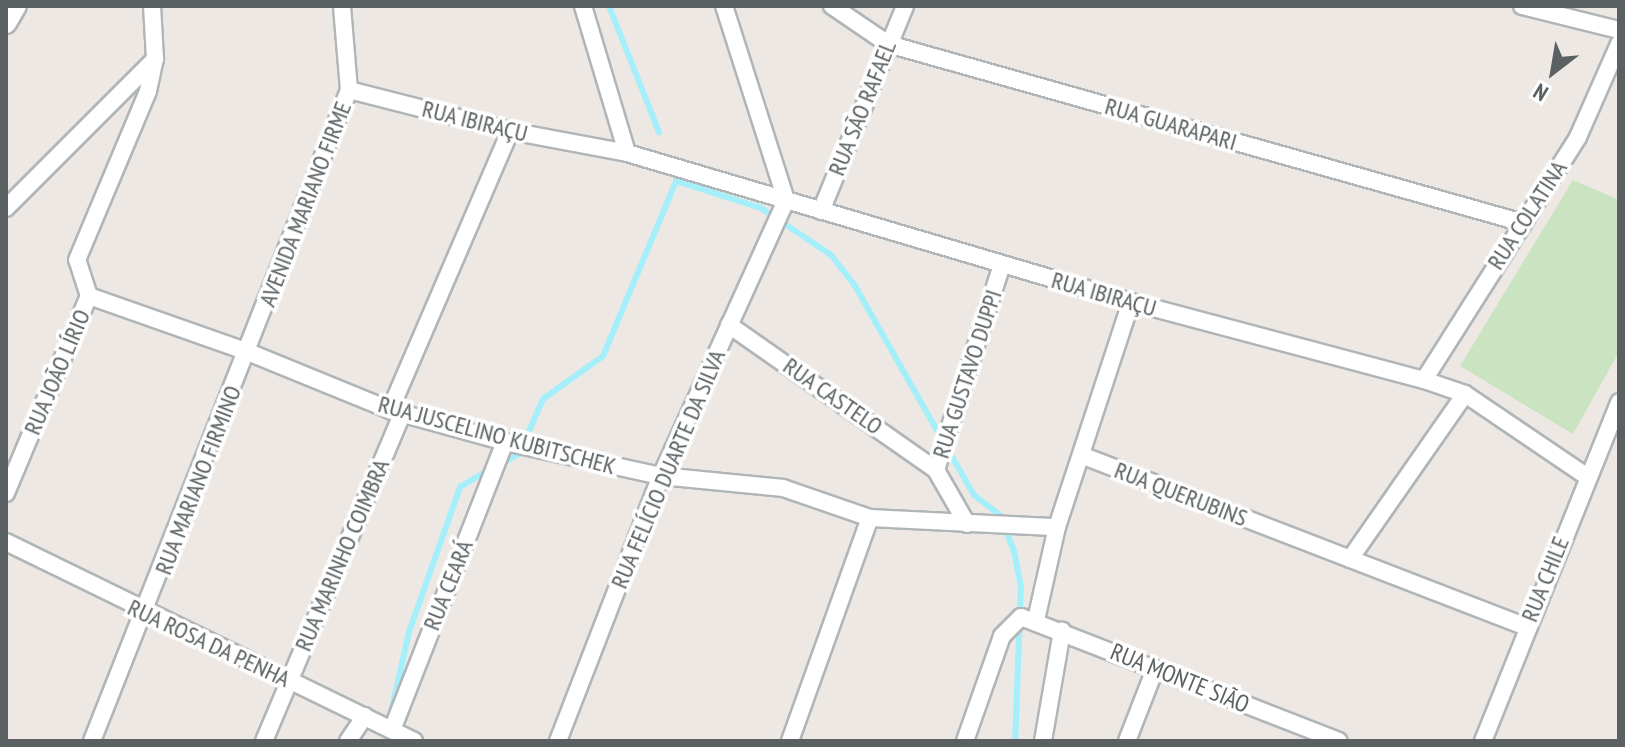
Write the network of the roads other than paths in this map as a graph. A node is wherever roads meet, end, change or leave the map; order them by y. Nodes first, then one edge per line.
1 (16, 6) edge
2 (152, 6) edge
3 (342, 6) edge
4 (583, 6) edge
5 (724, 6) edge
6 (832, 6) edge
7 (905, 6) edge
8 (1522, 6) edge
9 (6, 23) edge
10 (1619, 30) edge
11 (888, 44) junction
12 (1619, 44) edge
13 (155, 59) junction
14 (349, 90) junction
15 (510, 131) junction
16 (627, 153) junction
17 (786, 200) junction
18 (6, 208) edge
19 (821, 211) junction
20 (1520, 222) junction
21 (1002, 264) junction
22 (89, 296) junction
23 (1131, 302) junction
24 (729, 325) junction
25 (248, 352) junction
26 (1424, 380) junction
27 (1465, 394) junction
28 (396, 412) junction
29 (1616, 413) edge
30 (505, 442) junction
31 (1081, 455) junction
32 (936, 470) junction
33 (661, 476) junction
34 (1586, 476) junction
35 (6, 493) edge
36 (870, 518) junction
37 (967, 524) junction
38 (1057, 527) junction
39 (6, 542) edge
40 (1350, 559) junction
41 (145, 614) junction
42 (1028, 619) junction
43 (1526, 627) junction
44 (1062, 631) junction
45 (1155, 669) junction
46 (288, 681) junction
47 (365, 716) junction
48 (392, 730) junction
49 (1306, 735) edge
50 (92, 741) edge
51 (264, 741) edge
52 (348, 741) edge
53 (414, 741) edge
54 (558, 741) edge
55 (790, 741) edge
56 (965, 741) edge
57 (1043, 741) edge
58 (1127, 741) edge
59 (1339, 741) edge
60 (1483, 741) edge

1 - 9 street
2 - 13 street
3 - 14 street, AVENIDA MARIANO FIRME
4 - 16 street
5 - 17 street
6 - 11 street, RUA GUARAPARI
7 - 11 street, RUA SÃO RAFAEL
8 - 10 street
11 - 19 street, RUA SÃO RAFAEL
11 - 20 street, RUA GUARAPARI
12 - 20 street, RUA COLATINA
13 - 18 street
13 - 22 street
14 - 15 street, RUA IBIRAÇU
14 - 25 street, AVENIDA MARIANO FIRME
15 - 16 street, RUA IBIRAÇU
15 - 28 street, RUA MARINHO COIMBRA
16 - 17 street, RUA IBIRAÇU
17 - 19 street, RUA IBIRAÇU
17 - 24 street, RUA FELÍCIO DUARTE DA SILVA
19 - 21 street, RUA IBIRAÇU
20 - 26 street, RUA COLATINA
21 - 23 street, RUA IBIRAÇU
21 - 32 street, RUA GUSTAVO DUPPI
22 - 25 street, RUA JUSCELINO KUBITSCHEK
22 - 35 street, RUA JOÃO LÍRIO
23 - 26 street, RUA IBIRAÇU
23 - 31 street
24 - 32 street, RUA CASTELO
24 - 33 street, RUA FELÍCIO DUARTE DA SILVA
25 - 28 street, RUA JUSCELINO KUBITSCHEK
25 - 41 street, RUA MARIANO FIRMINO
26 - 27 street, RUA IBIRAÇU
27 - 34 street, RUA IBIRAÇU
27 - 40 street
28 - 30 street, RUA JUSCELINO KUBITSCHEK
28 - 46 street, RUA MARINHO COIMBRA
29 - 34 street, RUA CHILE
30 - 33 street, RUA JUSCELINO KUBITSCHEK
30 - 48 street, RUA CEARÁ
31 - 38 street
31 - 40 street, RUA QUERUBINS
32 - 37 street, RUA GUSTAVO DUPPI
33 - 36 street, RUA JUSCELINO KUBITSCHEK
33 - 54 street, RUA FELÍCIO DUARTE DA SILVA
34 - 43 street, RUA CHILE
36 - 37 street
36 - 55 street
37 - 38 street
38 - 42 street
39 - 41 street, RUA ROSA DA PENHA
40 - 43 street, RUA QUERUBINS
41 - 46 street, RUA ROSA DA PENHA
41 - 50 street, RUA MARIANO FIRMINO
42 - 44 street, RUA MONTE SIÃO
42 - 56 street
43 - 60 street, RUA CHILE
44 - 45 street, RUA MONTE SIÃO
44 - 57 street
45 - 49 street, RUA MONTE SIÃO
45 - 58 street
46 - 47 street, RUA ROSA DA PENHA
46 - 51 street, RUA MARINHO COIMBRA
47 - 48 street, RUA ROSA DA PENHA
47 - 52 street
48 - 53 street, RUA ROSA DA PENHA
49 - 59 street, RUA MONTE SIÃO

